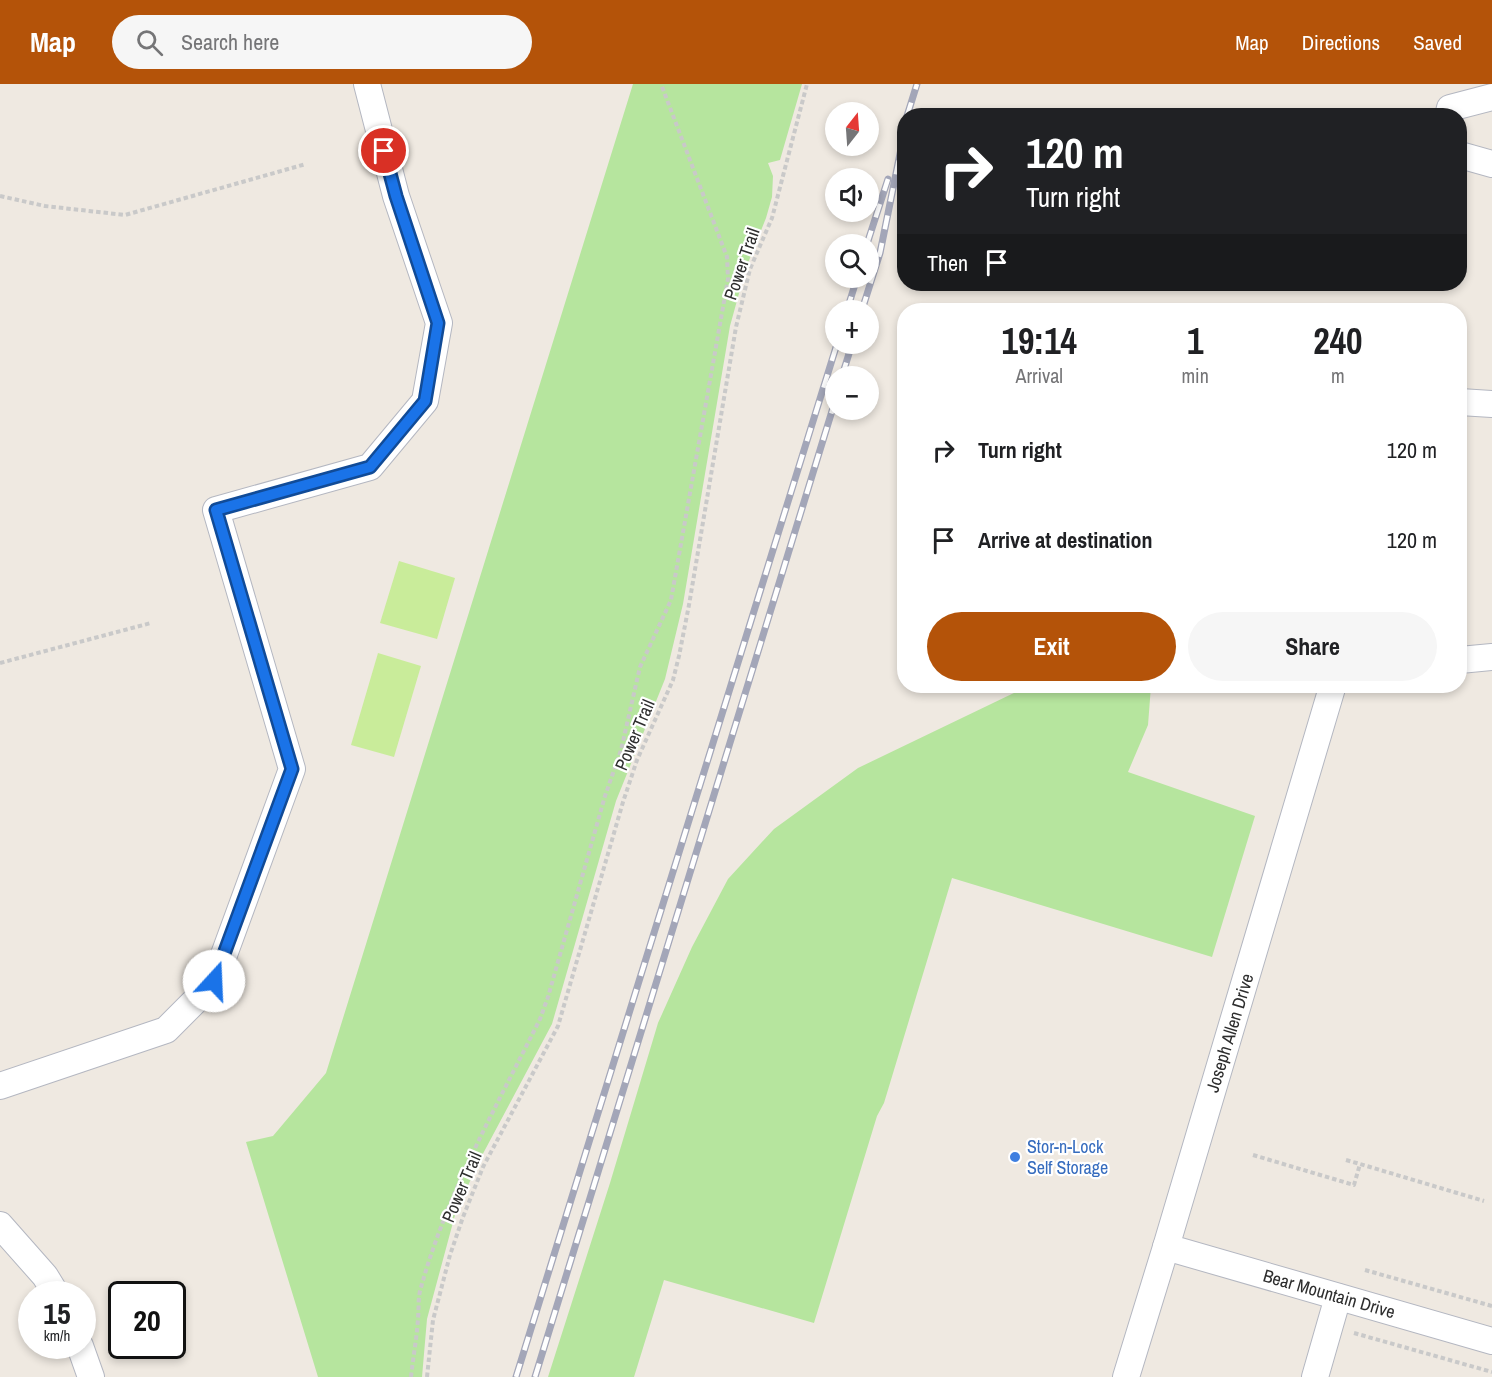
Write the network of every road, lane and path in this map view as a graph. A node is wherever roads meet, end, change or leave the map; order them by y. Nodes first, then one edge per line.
1 (367, 84) edge
2 (662, 84) edge
3 (807, 84) edge
4 (1492, 97) edge
5 (1450, 108) edge
6 (1467, 157) edge
7 (306, 164) dead end
8 (1492, 164) edge
9 (0, 196) edge
10 (1467, 402) edge
11 (1492, 404) edge
12 (151, 623) dead end
13 (1492, 657) edge
14 (1467, 659) edge
15 (0, 663) edge
16 (1331, 693) edge
17 (0, 1086) edge
18 (1253, 1155) dead end
19 (1346, 1160) dead end
20 (1360, 1164) junction
21 (1484, 1201) dead end
22 (0, 1225) edge
23 (1166, 1247) junction
24 (1365, 1270) dead end
25 (47, 1281) edge
26 (1338, 1297) junction
27 (1492, 1306) edge
28 (1348, 1331) dead end
29 (1492, 1341) edge
30 (85, 1359) edge
31 (1492, 1372) edge
32 (91, 1377) edge
33 (411, 1377) edge
34 (427, 1377) edge
35 (1126, 1377) edge
36 (1315, 1377) edge

1 - 17 street
2 - 33 path
3 - 34 path, Power Trail
4 - 5 street
6 - 8 street
7 - 9 path
10 - 11 street
12 - 15 path
13 - 14 street
16 - 23 street, Joseph Allen Drive
18 - 20 path
19 - 20 path
20 - 21 path
22 - 25 street
23 - 26 street, Bear Mountain Drive
23 - 35 street, Joseph Allen Drive
24 - 27 path
26 - 29 street, Bear Mountain Drive
26 - 36 street
28 - 31 path
30 - 32 street

